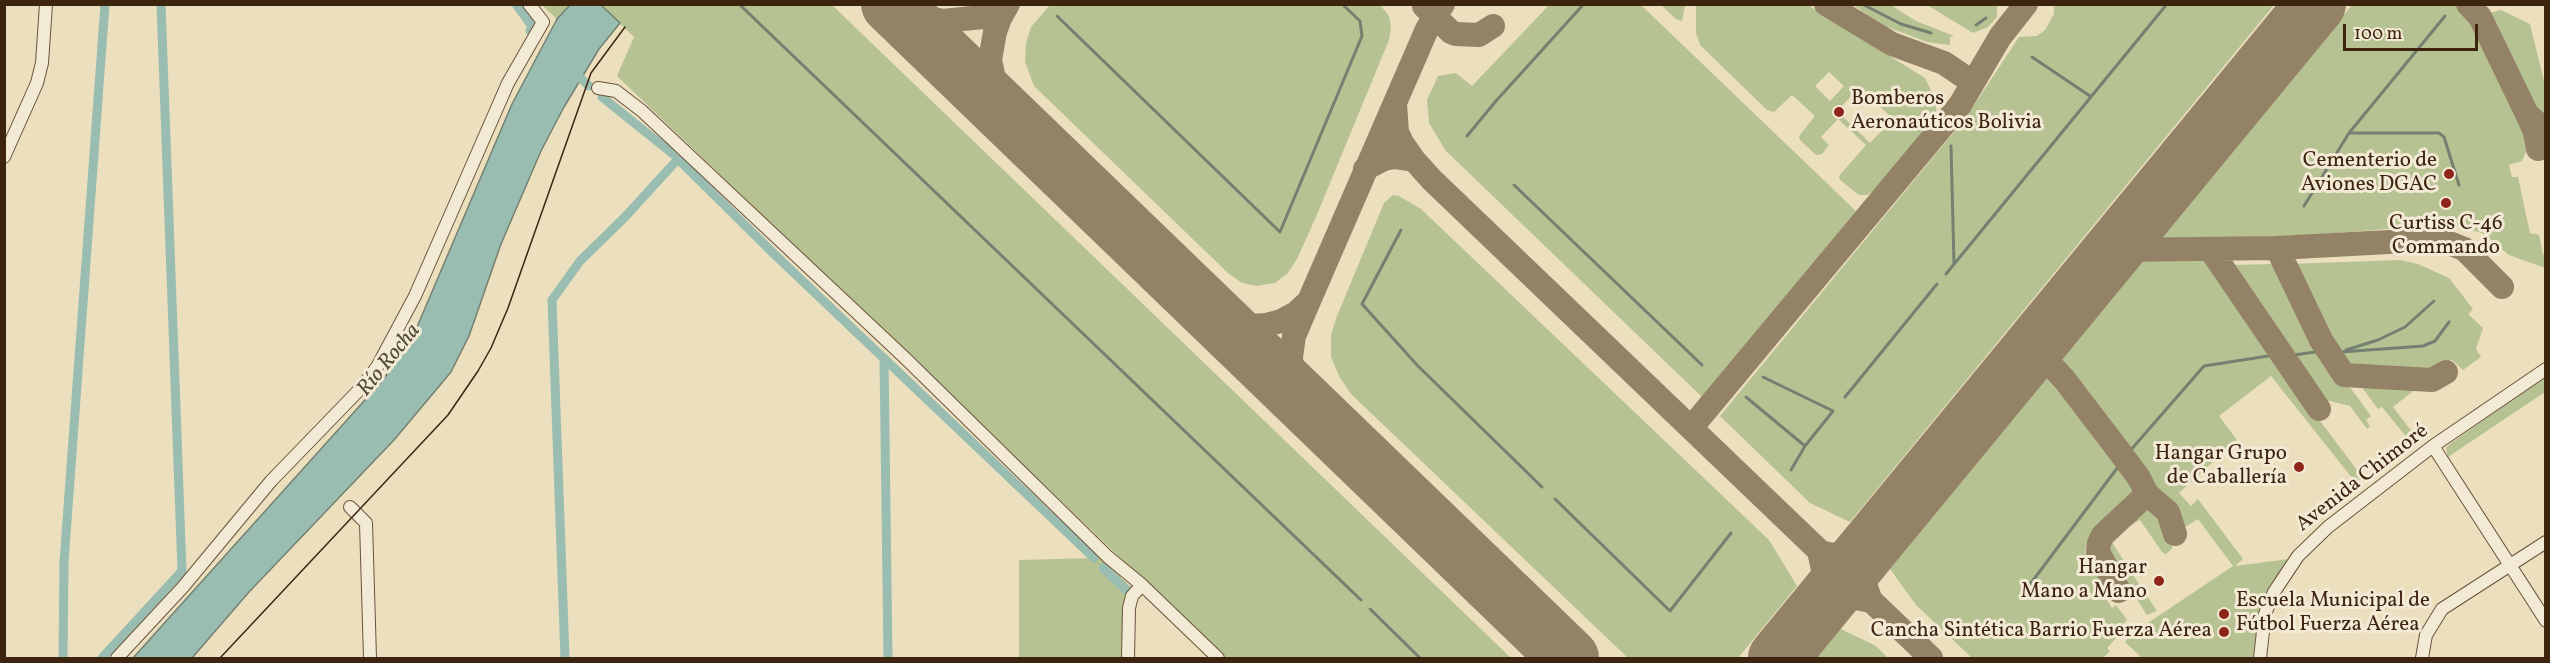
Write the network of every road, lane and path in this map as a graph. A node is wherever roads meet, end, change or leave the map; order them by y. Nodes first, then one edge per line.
1 (46, 4) edge
2 (529, 4) edge
3 (598, 88) dead end
4 (4, 157) edge
5 (2546, 369) edge
6 (2433, 446) junction
7 (350, 507) dead end
8 (2546, 542) edge
9 (2508, 566) junction
10 (1142, 585) junction
11 (2546, 621) edge
12 (117, 658) edge
13 (370, 658) edge
14 (1128, 658) edge
15 (1218, 658) edge
16 (2260, 658) edge
17 (2422, 658) edge

1 - 4 street
2 - 12 street
3 - 10 street
5 - 6 street, Avenida Chimoré
6 - 9 street
6 - 16 street, Avenida Chimoré
7 - 13 street
8 - 9 street
9 - 11 street
9 - 17 street
10 - 14 street
10 - 15 street

